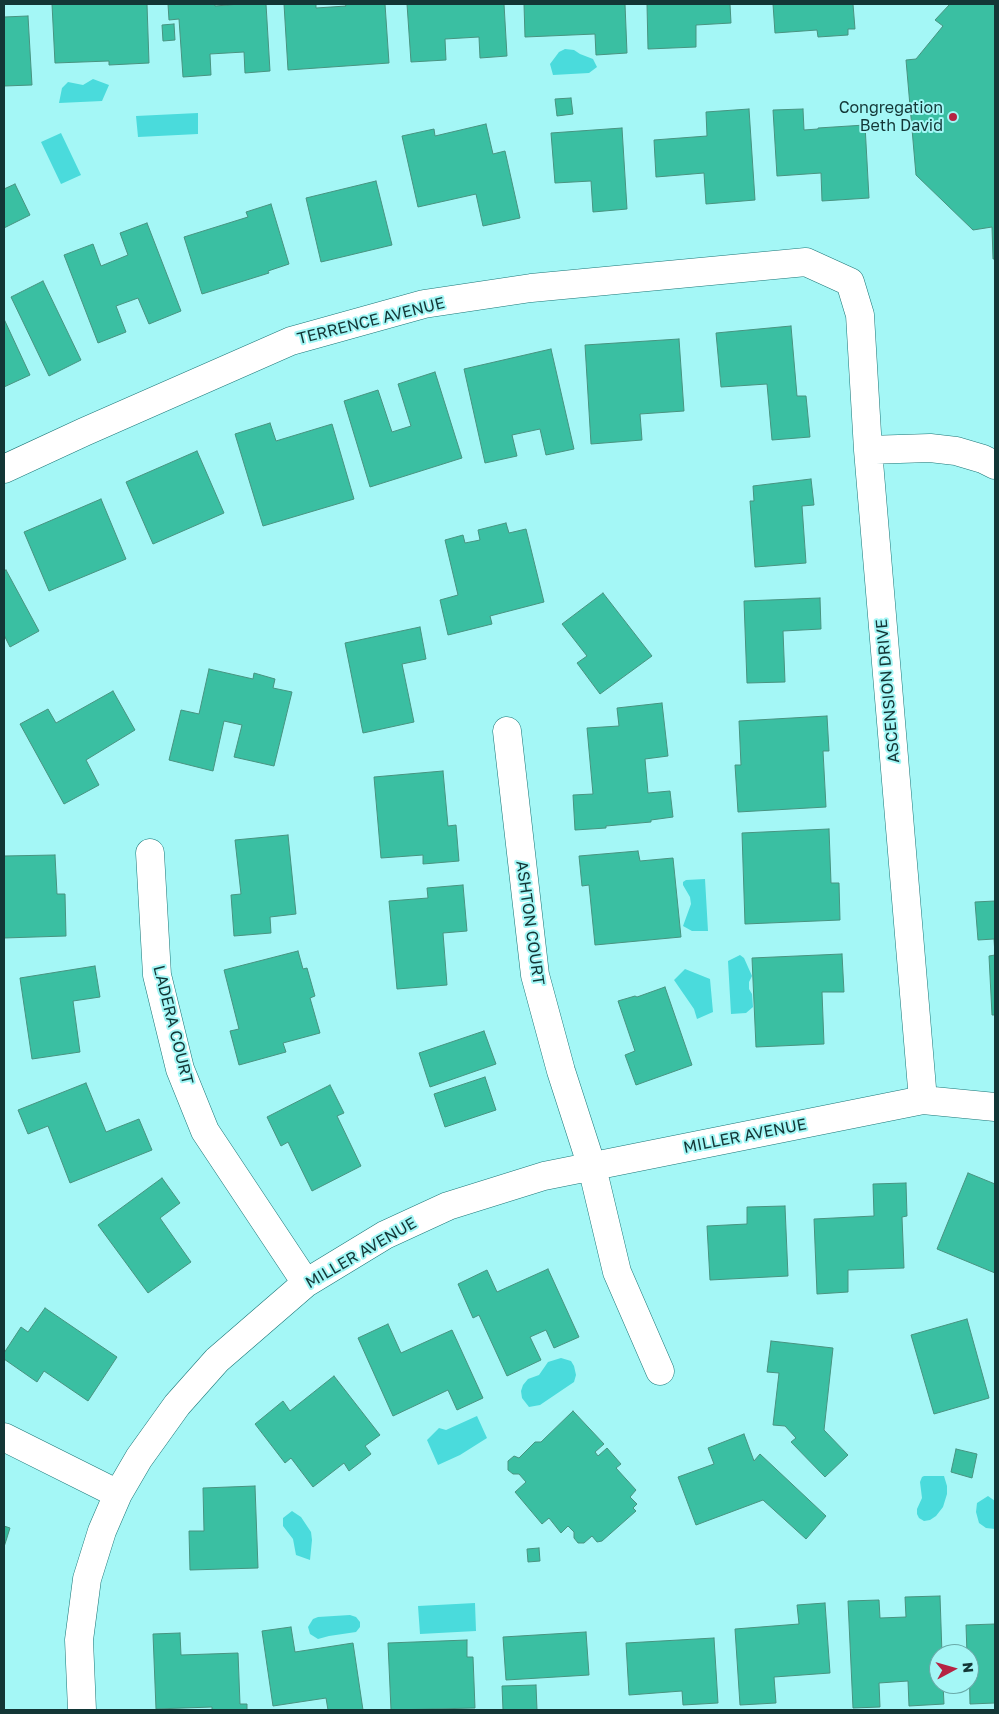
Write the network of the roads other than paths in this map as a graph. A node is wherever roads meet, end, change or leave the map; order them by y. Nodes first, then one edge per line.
1 (850, 282) joint
2 (868, 450) junction
3 (995, 465) edge
4 (4, 470) edge
5 (506, 731) dead end
6 (150, 854) dead end
7 (923, 1100) junction
8 (995, 1107) edge
9 (592, 1167) junction
10 (306, 1283) junction
11 (660, 1371) dead end
12 (4, 1437) edge
13 (118, 1494) junction
14 (82, 1710) edge

1 - 2 street, ASCENSION DRIVE
1 - 4 street, TERRENCE AVENUE
2 - 3 street
2 - 7 street, ASCENSION DRIVE
5 - 9 street, ASHTON COURT
6 - 10 street, LADERA COURT
7 - 8 street, MILLER AVENUE
7 - 9 street, MILLER AVENUE
9 - 10 street, MILLER AVENUE
9 - 11 street, ASHTON COURT
10 - 13 street, MILLER AVENUE
12 - 13 street
13 - 14 street, MILLER AVENUE

